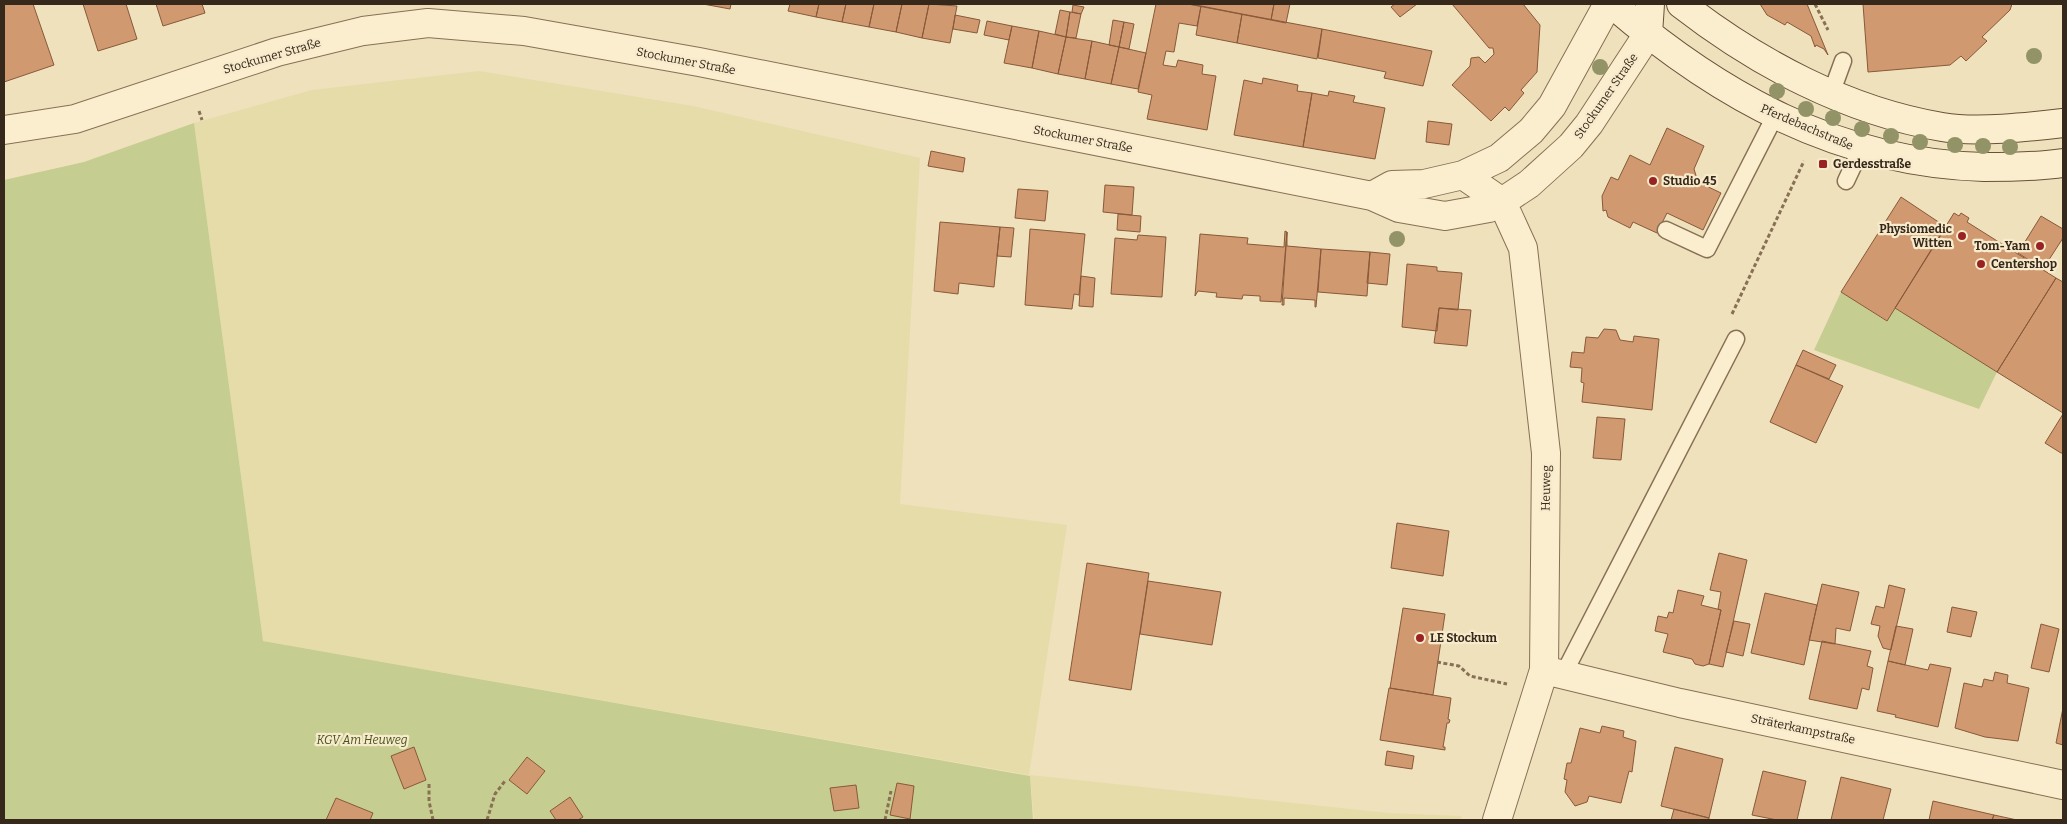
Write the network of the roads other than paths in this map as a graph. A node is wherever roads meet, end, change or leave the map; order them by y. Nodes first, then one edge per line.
1 (1608, 4) edge
2 (1612, 4) edge
3 (1650, 4) edge
4 (1681, 4) edge
5 (1648, 34) junction
6 (1843, 61) dead end
7 (1831, 94) junction
8 (1776, 116) junction
9 (2063, 123) edge
10 (4, 130) edge
11 (1861, 150) junction
12 (2063, 163) edge
13 (1463, 175) junction
14 (1846, 181) dead end
15 (1372, 196) junction
16 (1502, 202) junction
17 (1666, 230) dead end
18 (1736, 339) road end
19 (1548, 678) junction
20 (2063, 785) edge
21 (1497, 820) edge

1 - 13 street
2 - 5 street, Pferdebachstraße
3 - 5 street
4 - 7 street
5 - 8 street, Pferdebachstraße
5 - 16 street, Stockumer Straße
6 - 7 lane
7 - 9 street
8 - 11 street, Pferdebachstraße
8 - 17 lane
10 - 15 street, Stockumer Straße
11 - 12 street, Pferdebachstraße
11 - 14 lane
13 - 15 street
13 - 16 street
15 - 16 street, Stockumer Straße
16 - 19 street, Heuweg
18 - 19 lane
19 - 20 street, Sträterkampstraße
19 - 21 street, Heuweg

